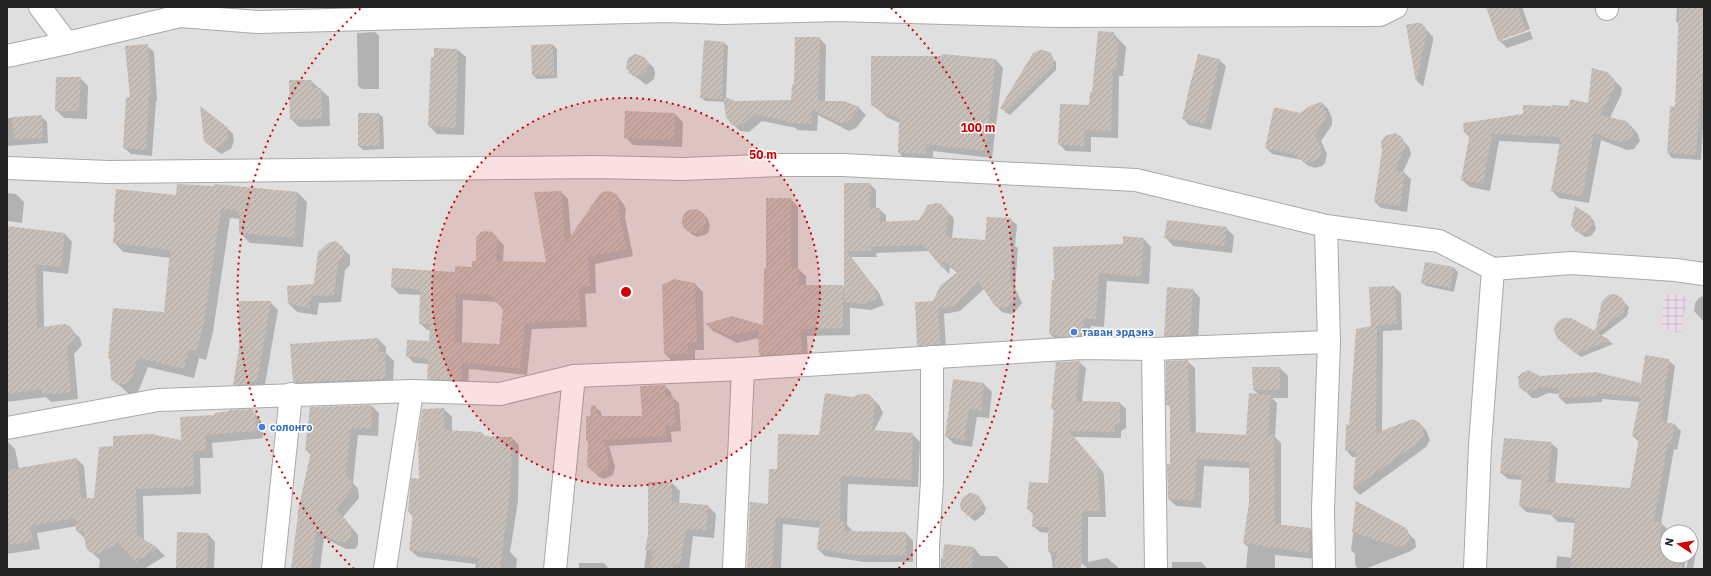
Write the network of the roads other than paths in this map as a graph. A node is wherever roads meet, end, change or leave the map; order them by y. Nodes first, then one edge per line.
1 (40, 7) edge
2 (1396, 7) edge
3 (184, 10) edge
4 (67, 43) junction
5 (7, 56) edge
6 (7, 168) edge
7 (1326, 226) junction
8 (1493, 269) junction
9 (1704, 274) edge
10 (1329, 342) junction
11 (1153, 349) junction
12 (932, 357) junction
13 (743, 369) junction
14 (574, 376) junction
15 (412, 391) junction
16 (291, 394) junction
17 (7, 428) edge
18 (273, 569) edge
19 (386, 569) edge
20 (555, 569) edge
21 (734, 569) edge
22 (928, 569) edge
23 (1156, 569) edge
24 (1324, 569) edge
25 (1475, 569) edge

1 - 4 street
2 - 3 street
3 - 4 street
4 - 5 street
6 - 7 street
7 - 8 street
7 - 10 street
8 - 9 street
8 - 25 street
10 - 11 street
10 - 24 street
11 - 12 street
11 - 23 street
12 - 13 street
12 - 22 street
13 - 14 street
13 - 21 street
14 - 15 street
14 - 20 street
15 - 16 street
15 - 19 street
16 - 17 street
16 - 18 street

